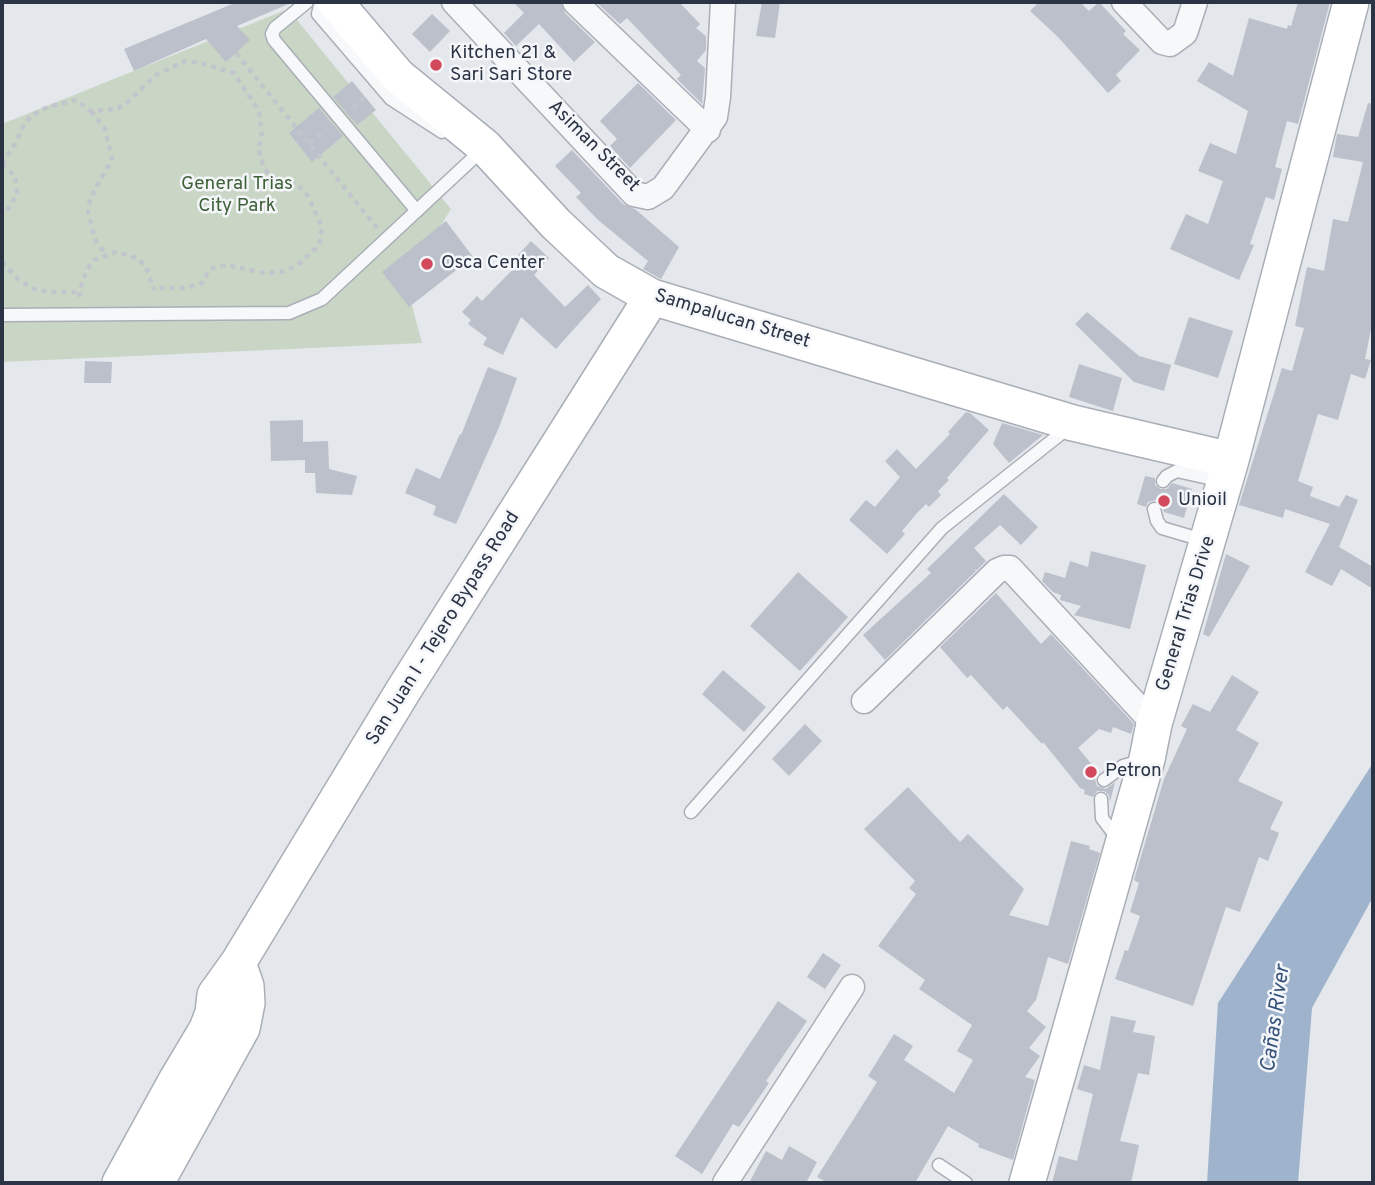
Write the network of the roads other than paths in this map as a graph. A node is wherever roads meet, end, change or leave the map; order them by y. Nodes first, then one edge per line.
1 (307, 2) edge
2 (321, 2) edge
3 (335, 2) edge
4 (454, 2) edge
5 (575, 2) edge
6 (1124, 2) edge
7 (1195, 2) edge
8 (1351, 2) edge
9 (718, 7) edge
10 (708, 130) junction
11 (471, 148) junction
12 (416, 211) junction
13 (652, 297) junction
14 (2, 315) edge
15 (1073, 423) junction
16 (1179, 459) junction
17 (1228, 471) junction
18 (1163, 481) dead end
19 (1154, 509) dead end
20 (1208, 542) junction
21 (864, 701) dead end
22 (1154, 724) junction
23 (1147, 759) junction
24 (1104, 779) dead end
25 (1101, 799) dead end
26 (691, 812) dead end
27 (1123, 845) junction
28 (238, 962) junction
29 (852, 987) dead end
30 (940, 1165) dead end
31 (120, 1183) edge
32 (156, 1183) edge
33 (725, 1183) edge
34 (966, 1183) edge
35 (1027, 1183) edge

1 - 12 lane
2 - 11 lane
3 - 11 street, Sampalucan Street
4 - 10 street, Asiman Street
5 - 10 street
6 - 7 street
8 - 17 street, General Trias Drive
9 - 10 street
11 - 12 lane
11 - 13 street, Sampalucan Street
12 - 14 lane
13 - 15 street, Sampalucan Street
13 - 28 street, San Juan I - Tejero Bypass Road
15 - 16 street, Sampalucan Street
15 - 26 lane
16 - 17 street, Sampalucan Street
16 - 18 lane
17 - 20 street, General Trias Drive
19 - 20 lane
20 - 22 street, General Trias Drive
21 - 22 street
22 - 23 street, General Trias Drive
23 - 24 lane
23 - 27 street, General Trias Drive
25 - 27 lane
27 - 35 street, General Trias Drive
28 - 31 street, San Juan I - Tejero Bypass Road
28 - 32 street
29 - 33 street
30 - 34 lane

